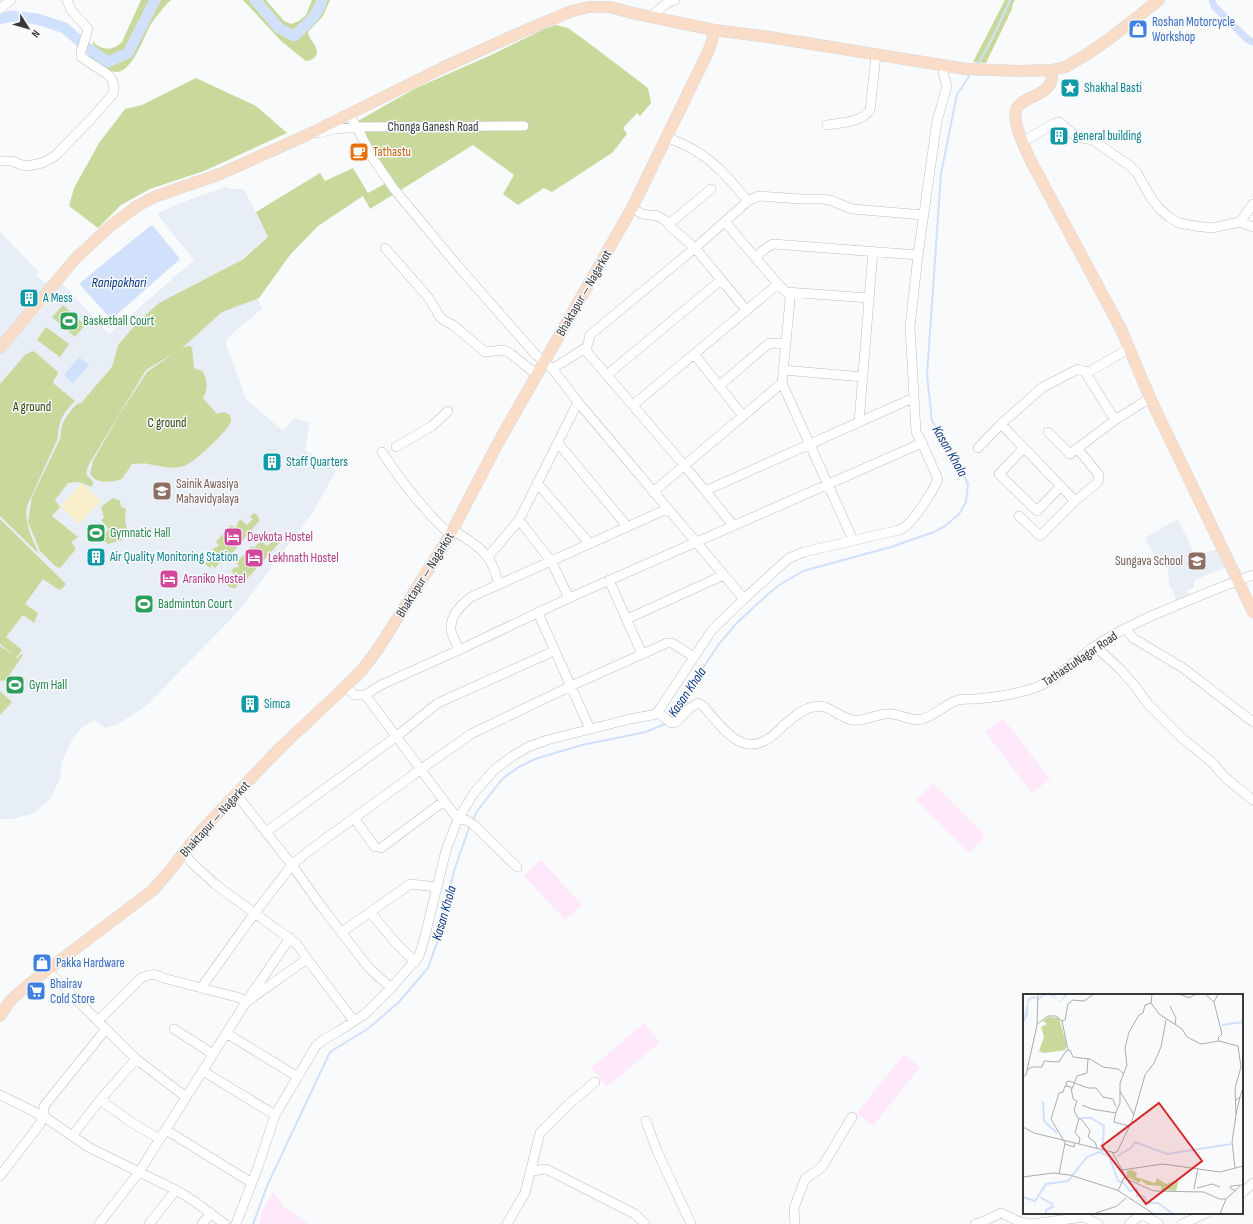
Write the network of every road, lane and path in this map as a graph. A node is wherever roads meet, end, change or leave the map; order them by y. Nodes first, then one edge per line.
1 (11, 0) edge
2 (67, 0) edge
3 (609, 0) edge
4 (675, 0) edge
5 (1159, 0) edge
6 (591, 2) edge
7 (0, 9) edge
8 (622, 10) junction
9 (650, 16) junction
10 (714, 30) junction
11 (876, 55) junction
12 (945, 66) junction
13 (1052, 70) junction
14 (349, 114) junction
15 (827, 125) dead end
16 (524, 126) dead end
17 (357, 127) junction
18 (307, 135) junction
19 (666, 137) junction
20 (1022, 142) junction
21 (0, 161) edge
22 (711, 189) dead end
23 (748, 201) junction
24 (1253, 204) edge
25 (632, 208) junction
26 (924, 215) junction
27 (725, 222) junction
28 (1240, 222) junction
29 (669, 224) junction
30 (1253, 227) edge
31 (385, 248) dead end
32 (695, 248) junction
33 (873, 251) junction
34 (918, 255) junction
35 (755, 257) junction
36 (721, 280) junction
37 (778, 284) junction
38 (786, 292) junction
39 (869, 298) junction
40 (747, 311) junction
41 (786, 344) junction
42 (587, 347) junction
43 (0, 348) edge
44 (1130, 348) junction
45 (694, 354) junction
46 (548, 365) junction
47 (784, 370) junction
48 (1085, 372) junction
49 (537, 375) junction
50 (606, 375) junction
51 (863, 377) junction
52 (782, 383) junction
53 (719, 386) junction
54 (913, 398) junction
55 (1150, 398) junction
56 (578, 402) junction
57 (633, 406) junction
58 (448, 411) dead end
59 (743, 416) junction
60 (1115, 420) junction
61 (859, 422) junction
62 (1001, 424) junction
63 (1048, 432) dead end
64 (558, 443) junction
65 (922, 443) junction
66 (810, 444) junction
67 (396, 447) dead end
68 (978, 448) dead end
69 (1024, 448) junction
70 (1077, 448) junction
71 (382, 452) dead end
72 (684, 465) junction
73 (537, 483) junction
74 (828, 483) junction
75 (1061, 486) junction
76 (705, 491) junction
77 (653, 492) junction
78 (1075, 501) junction
79 (667, 509) junction
80 (1019, 516) dead end
81 (519, 520) junction
82 (733, 525) junction
83 (627, 526) junction
84 (452, 532) junction
85 (853, 540) junction
86 (695, 542) junction
87 (590, 544) junction
88 (488, 557) junction
89 (552, 561) junction
90 (724, 575) junction
91 (1253, 575) edge
92 (609, 580) junction
93 (1237, 581) junction
94 (499, 584) junction
95 (569, 598) junction
96 (744, 598) junction
97 (1253, 612) edge
98 (538, 613) junction
99 (627, 619) junction
100 (1126, 629) junction
101 (1095, 646) junction
102 (459, 650) junction
103 (554, 651) junction
104 (642, 654) junction
105 (694, 658) junction
106 (346, 686) junction
107 (571, 686) junction
108 (365, 695) junction
109 (664, 717) junction
110 (1253, 722) edge
111 (590, 729) junction
112 (397, 736) junction
113 (420, 770) junction
114 (236, 794) junction
115 (1253, 800) edge
116 (444, 801) junction
117 (354, 818) junction
118 (462, 819) junction
119 (266, 832) junction
120 (184, 852) junction
121 (292, 865) junction
122 (517, 868) dead end
123 (437, 887) junction
124 (370, 912) junction
125 (254, 914) junction
126 (342, 932) junction
127 (290, 938) junction
128 (307, 959) junction
129 (415, 962) junction
130 (47, 970) junction
131 (202, 988) junction
132 (391, 988) junction
133 (246, 1002) junction
134 (0, 1016) edge
135 (98, 1020) junction
136 (354, 1021) junction
137 (106, 1029) junction
138 (174, 1029) dead end
139 (226, 1033) junction
140 (213, 1054) junction
141 (136, 1059) junction
142 (203, 1071) junction
143 (298, 1077) junction
144 (595, 1082) dead end
145 (0, 1095) edge
146 (186, 1097) junction
147 (100, 1100) junction
148 (43, 1116) junction
149 (276, 1116) junction
150 (852, 1117) dead end
151 (646, 1121) dead end
152 (166, 1130) junction
153 (72, 1136) junction
154 (160, 1139) junction
155 (532, 1170) junction
156 (139, 1172) junction
157 (0, 1176) edge
158 (252, 1183) junction
159 (1253, 1183) edge
160 (176, 1190) junction
161 (1243, 1192) edge
162 (211, 1213) junction
163 (1205, 1214) edge
164 (99, 1224) edge
165 (149, 1224) edge
166 (202, 1224) edge
167 (225, 1224) edge
168 (236, 1224) edge
169 (507, 1224) edge
170 (645, 1224) edge
171 (691, 1224) edge
172 (795, 1224) edge
173 (974, 1224) edge
174 (1098, 1224) edge
175 (1129, 1224) edge
176 (1159, 1224) edge
177 (1182, 1224) edge

1 - 7 street
2 - 21 street
3 - 8 main road
4 - 9 street
5 - 13 main road
6 - 8 main road
6 - 14 main road
8 - 9 main road
9 - 10 main road
10 - 11 main road
10 - 19 main road, Bhaktapur — Nagarkot
11 - 12 main road
11 - 15 street
12 - 13 main road
12 - 26 street
13 - 20 main road
14 - 17 street
14 - 18 main road
16 - 17 street, Chonga Ganesh Road
17 - 18 street, Chonga Ganesh Road
17 - 46 street
18 - 43 main road
19 - 23 street
19 - 25 main road, Bhaktapur — Nagarkot
20 - 28 street
20 - 44 main road
22 - 29 street
23 - 26 street
23 - 27 street
24 - 28 street
25 - 29 street
25 - 46 main road, Bhaktapur — Nagarkot
26 - 34 street
27 - 32 street
27 - 35 street
28 - 30 street
29 - 32 street
31 - 49 street
32 - 36 street
32 - 42 street
33 - 34 street
33 - 35 street
33 - 39 street
34 - 54 street
35 - 37 street
36 - 40 street
36 - 50 street
37 - 38 street
37 - 40 street
38 - 39 street
38 - 41 street
39 - 51 street
40 - 45 street
41 - 47 street
41 - 53 street
42 - 46 street
42 - 50 street
44 - 48 street
44 - 55 main road
45 - 53 street
45 - 57 street
46 - 49 main road, Bhaktapur — Nagarkot
46 - 56 street
47 - 51 street
47 - 52 street
48 - 60 street
48 - 62 street
49 - 84 main road, Bhaktapur — Nagarkot
50 - 57 street
51 - 61 street
52 - 59 street
52 - 66 street
53 - 59 street
54 - 61 street
54 - 65 street
55 - 60 street
55 - 93 main road
56 - 64 street
56 - 77 street
57 - 72 street
58 - 67 street
59 - 72 street
60 - 70 street
61 - 66 street
62 - 68 street
62 - 69 street
63 - 70 street
64 - 73 street
64 - 83 street
65 - 74 street
65 - 85 street
66 - 74 street
66 - 76 street
69 - 75 street
69 - 75 street
70 - 78 street
71 - 84 street
72 - 76 street
72 - 77 street
73 - 81 street
73 - 87 street
74 - 82 street
74 - 85 street
75 - 78 street
76 - 82 street
77 - 79 street
78 - 80 street
79 - 83 street
79 - 86 street
81 - 88 street
81 - 89 street
82 - 86 street
83 - 87 street
84 - 88 street
84 - 106 main road, Bhaktapur — Nagarkot
85 - 96 street
86 - 90 street
86 - 92 street
87 - 89 street
88 - 94 street
89 - 94 street
89 - 95 street
90 - 96 street
90 - 99 street
91 - 93 street, TathastuNagar Road
92 - 95 street
92 - 99 street
93 - 97 main road
93 - 100 street, TathastuNagar Road
94 - 102 street
95 - 98 street
96 - 105 street
98 - 102 street
98 - 103 street
99 - 104 street
100 - 101 street, TathastuNagar Road
100 - 110 street
101 - 109 street, TathastuNagar Road
101 - 115 street
102 - 108 street
103 - 107 street
103 - 112 street
104 - 105 street
104 - 107 street
105 - 109 street
106 - 108 street
106 - 114 main road, Bhaktapur — Nagarkot
107 - 111 street
107 - 113 street
108 - 112 street
109 - 111 street
111 - 118 street
112 - 113 street
112 - 119 street
113 - 116 street
113 - 117 street
114 - 119 street
114 - 120 main road, Bhaktapur — Nagarkot
116 - 117 street
116 - 118 street
117 - 121 street
118 - 122 street
118 - 123 street
119 - 121 street
120 - 125 street
120 - 130 main road, Bhaktapur — Nagarkot
121 - 125 street
121 - 126 street
123 - 124 street
123 - 129 street
124 - 126 street
124 - 129 street
125 - 127 street
125 - 131 street
126 - 132 street
127 - 128 street
127 - 133 street
128 - 133 street
128 - 136 street
129 - 132 street
130 - 134 main road, Bhaktapur — Nagarkot
130 - 135 street
131 - 133 street
131 - 135 street
132 - 136 street
133 - 139 street
135 - 137 street
136 - 143 street
137 - 141 street
137 - 148 street
138 - 140 street
139 - 140 street
139 - 143 street
140 - 142 street
141 - 146 street
141 - 147 street
142 - 146 street
142 - 149 street
143 - 149 street
144 - 155 street
145 - 148 street
146 - 152 street
147 - 153 street
147 - 154 street
148 - 153 street
148 - 157 street
149 - 158 street
150 - 172 street
151 - 171 street
152 - 154 street
152 - 158 street
153 - 156 street
154 - 156 street
155 - 169 street
155 - 170 street
156 - 160 street
156 - 164 street
158 - 168 street
159 - 161 street
160 - 162 street
160 - 165 street
162 - 166 street
162 - 167 street
163 - 177 street
173 - 174 street
175 - 176 street

